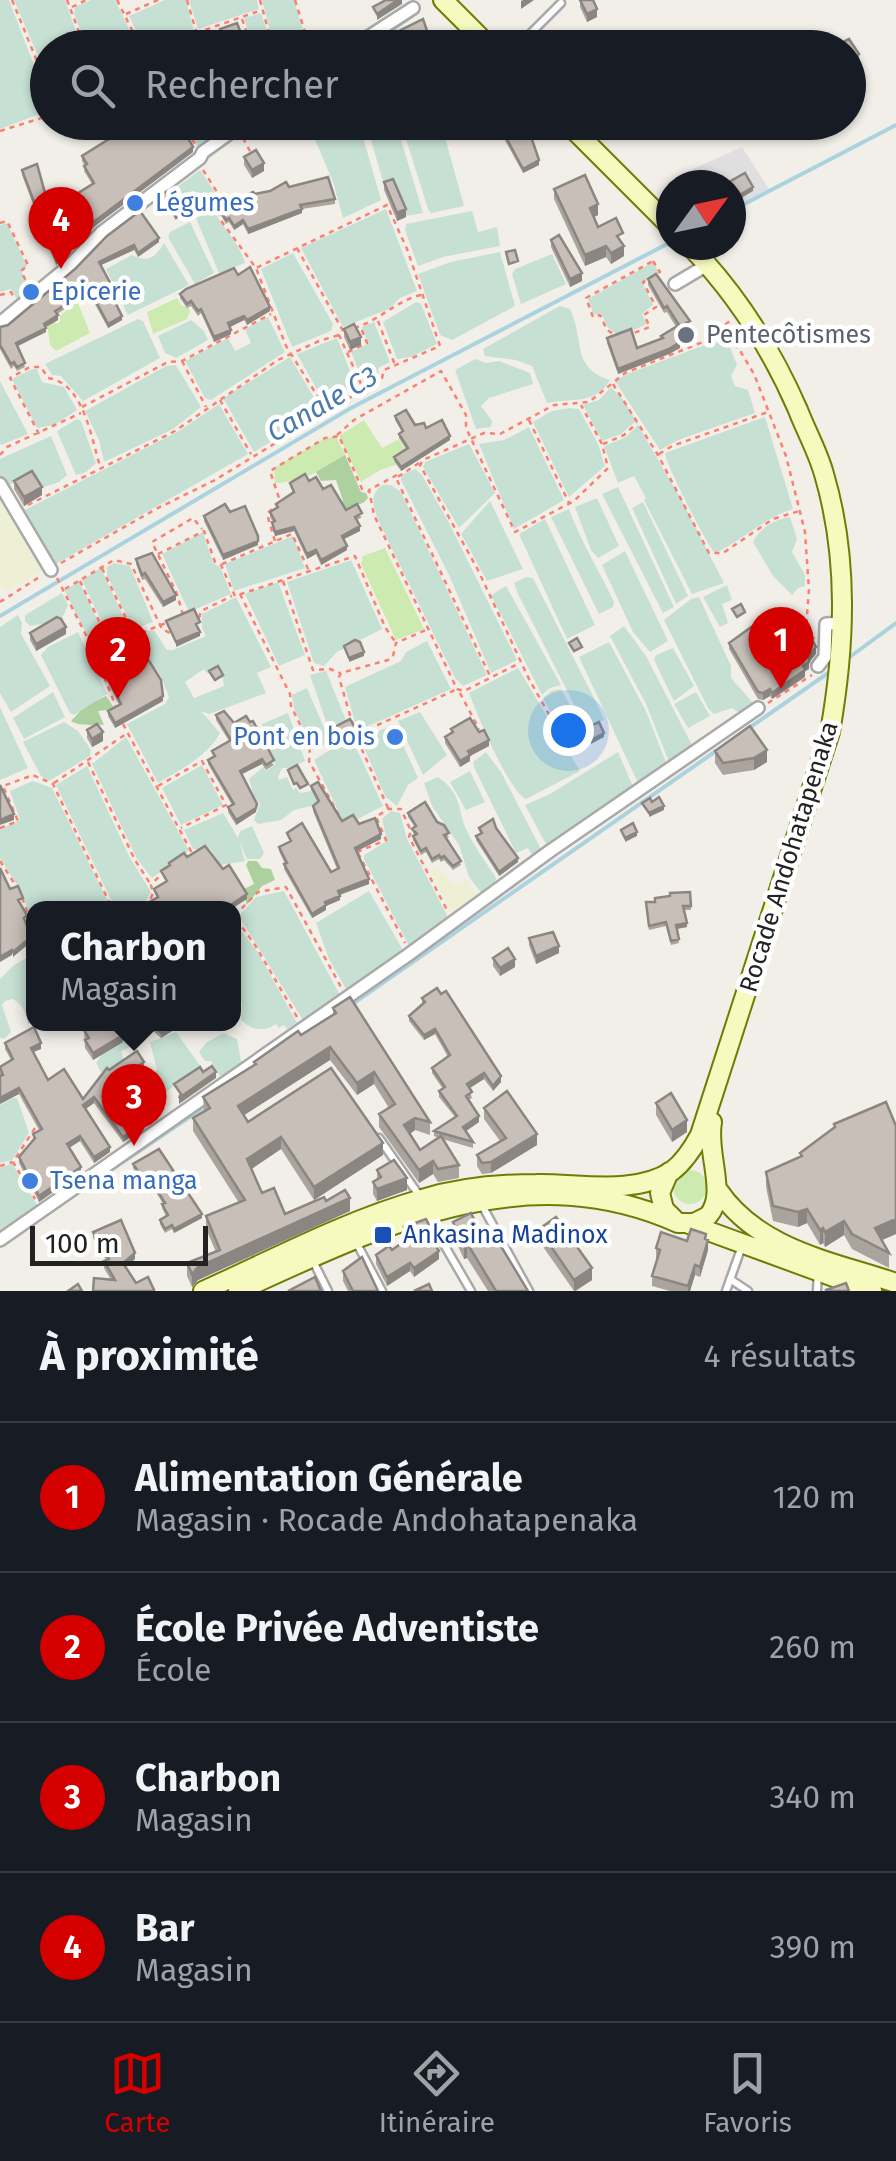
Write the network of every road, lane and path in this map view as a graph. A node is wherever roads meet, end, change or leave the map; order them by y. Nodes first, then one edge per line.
1 (12, 0) edge
2 (67, 0) edge
3 (86, 0) edge
4 (117, 0) edge
5 (158, 0) edge
6 (187, 0) edge
7 (260, 0) edge
8 (296, 0) edge
9 (443, 0) edge
10 (560, 3) dead end
11 (70, 7) junction
12 (413, 8) dead end
13 (262, 10) junction
14 (125, 14) junction
15 (241, 18) junction
16 (78, 30) edge
17 (133, 30) edge
18 (195, 30) edge
19 (205, 30) edge
20 (246, 30) edge
21 (268, 30) edge
22 (305, 30) edge
23 (379, 30) edge
24 (473, 30) edge
25 (530, 30) edge
26 (30, 45) edge
27 (30, 122) edge
28 (0, 131) edge
29 (193, 140) edge
30 (222, 140) edge
31 (247, 140) edge
32 (590, 140) edge
33 (199, 150) dead end
34 (253, 156) edge
35 (201, 167) dead end
36 (656, 211) edge
37 (0, 223) edge
38 (296, 247) junction
39 (703, 260) edge
40 (707, 265) junction
41 (256, 268) junction
42 (675, 284) dead end
43 (33, 294) dead end
44 (0, 295) edge
45 (421, 295) junction
46 (586, 298) joint
47 (18, 304) dead end
48 (745, 312) junction
49 (273, 313) junction
50 (377, 320) junction
51 (0, 323) edge
52 (360, 326) junction
53 (341, 333) junction
54 (725, 338) junction
55 (347, 353) junction
56 (291, 354) junction
57 (182, 362) junction
58 (396, 365) junction
59 (612, 382) junction
60 (363, 388) junction
61 (220, 398) junction
62 (580, 404) junction
63 (207, 408) junction
64 (81, 410) junction
65 (326, 410) junction
66 (769, 412) junction
67 (528, 419) junction
68 (639, 423) junction
69 (39, 434) junction
70 (337, 435) junction
71 (473, 437) junction
72 (602, 444) junction
73 (658, 454) junction
74 (0, 455) edge
75 (252, 455) junction
76 (422, 462) junction
77 (101, 468) junction
78 (397, 475) junction
79 (0, 484) edge
80 (369, 490) junction
81 (570, 503) junction
82 (801, 510) junction
83 (18, 511) dead end
84 (203, 531) junction
85 (275, 541) junction
86 (158, 554) junction
87 (222, 565) junction
88 (102, 566) junction
89 (50, 570) junction
90 (309, 571) junction
91 (282, 579) junction
92 (80, 580) junction
93 (0, 592) edge
94 (240, 594) junction
95 (234, 595) junction
96 (5, 598) junction
97 (0, 602) edge
98 (198, 620) edge
99 (159, 624) junction
100 (428, 630) junction
101 (172, 633) edge
102 (134, 634) junction
103 (837, 635) junction
104 (109, 643) junction
105 (396, 643) junction
106 (94, 651) junction
107 (521, 662) junction
108 (818, 666) joint
109 (341, 674) junction
110 (490, 677) junction
111 (458, 690) junction
112 (760, 706) joint
113 (479, 729) edge
114 (360, 733) junction
115 (127, 734) junction
116 (564, 741) dead end
117 (88, 762) junction
118 (53, 784) junction
119 (156, 787) junction
120 (388, 809) junction
121 (0, 828) edge
122 (346, 828) edge
123 (180, 829) junction
124 (191, 852) junction
125 (180, 858) edge
126 (193, 858) edge
127 (0, 861) edge
128 (169, 865) edge
129 (151, 885) junction
130 (109, 901) edge
131 (149, 901) edge
132 (26, 909) edge
133 (241, 909) edge
134 (454, 922) junction
135 (241, 926) edge
136 (410, 953) junction
137 (346, 997) junction
138 (302, 1028) junction
139 (718, 1087) junction
140 (370, 1124) edge
141 (35, 1128) edge
142 (14, 1162) junction
143 (0, 1166) edge
144 (673, 1170) junction
145 (716, 1184) junction
146 (36, 1200) edge
147 (480, 1202) junction
148 (423, 1205) junction
149 (682, 1223) junction
150 (354, 1239) junction
151 (0, 1240) edge
152 (742, 1244) junction
153 (311, 1258) junction
154 (818, 1271) junction
155 (730, 1280) junction
156 (896, 1284) edge
157 (203, 1291) edge
158 (238, 1291) edge
159 (328, 1291) edge
160 (382, 1291) edge
161 (471, 1291) edge
162 (529, 1291) edge
163 (726, 1291) edge
164 (748, 1291) edge
165 (818, 1291) edge
166 (872, 1291) edge

1 - 26 path
2 - 11 path
3 - 11 path
4 - 14 path
5 - 14 path
6 - 18 path
7 - 13 path
8 - 22 path
9 - 24 main road
10 - 25 lane
11 - 16 path
12 - 23 street
13 - 15 path
13 - 21 path
14 - 17 path
15 - 19 path
15 - 20 path
27 - 28 path
29 - 33 path
30 - 51 street
31 - 34 path
32 - 36 main road
35 - 41 path
37 - 43 path
38 - 41 path
38 - 45 path
38 - 53 path
39 - 40 main road, Rocade Andohatapenaka
40 - 42 street
40 - 48 main road, Rocade Andohatapenaka
41 - 49 path
44 - 47 path
45 - 50 path
45 - 58 path
46 - 46 path
48 - 54 path
48 - 103 main road, Rocade Andohatapenaka
49 - 56 path
49 - 57 path
50 - 52 path
50 - 58 path
52 - 53 path
52 - 55 path
53 - 55 path
53 - 56 path
54 - 59 path
54 - 66 path
55 - 60 path
56 - 61 path
56 - 65 path
57 - 63 path
57 - 64 path
58 - 60 path
59 - 62 path
59 - 68 path
60 - 65 path
61 - 63 path
61 - 75 path
62 - 67 path
62 - 72 path
63 - 77 path
64 - 69 path
64 - 69 path
64 - 77 path
65 - 75 path
66 - 73 path
66 - 82 path
67 - 71 path
67 - 81 path
68 - 72 path
68 - 73 path
69 - 74 path
70 - 71 path
70 - 80 path
70 - 85 path
71 - 76 path
71 - 81 path
72 - 81 path
73 - 82 path
75 - 89 path
76 - 78 path
76 - 107 path
77 - 83 path
78 - 80 path
78 - 110 path
79 - 89 street
80 - 100 path
82 - 103 path
84 - 86 path
84 - 86 path
84 - 87 path
85 - 87 path
85 - 90 path
86 - 99 path
87 - 95 path
88 - 92 path
88 - 99 path
88 - 102 path
89 - 96 path
90 - 91 path
90 - 105 path
91 - 94 path
91 - 109 path
92 - 104 path
92 - 106 path
93 - 96 path
94 - 95 path
94 - 122 path
95 - 98 path
96 - 97 path
99 - 101 path
99 - 102 path
100 - 105 path
100 - 111 path
102 - 104 path
103 - 108 street
103 - 139 main road, Rocade Andohatapenaka
104 - 106 path
105 - 109 path
106 - 115 path
107 - 110 path
107 - 116 path
108 - 112 path
109 - 114 path
110 - 111 path
111 - 113 path
111 - 114 path
112 - 134 street
114 - 120 path
115 - 117 path
115 - 119 path
117 - 118 path
117 - 129 path
118 - 121 path
118 - 130 path
119 - 123 path
119 - 123 path
120 - 134 path
120 - 136 path
123 - 124 path
124 - 125 path
124 - 126 path
127 - 132 path
128 - 129 path
129 - 131 path
133 - 137 path
134 - 136 street
135 - 138 path
136 - 137 street
137 - 138 street
138 - 151 street
139 - 144 main road
139 - 145 main road
140 - 148 lane
141 - 142 path
142 - 143 path
142 - 146 path
144 - 145 main road
144 - 148 main road
144 - 149 main road
145 - 149 main road
145 - 156 main road
147 - 148 main road
147 - 149 main road
147 - 162 lane
148 - 150 main road
148 - 157 main road
148 - 161 lane
149 - 152 main road
150 - 153 main road
150 - 160 lane
152 - 154 main road
152 - 155 lane
153 - 158 main road
153 - 159 lane
154 - 165 lane
154 - 166 main road
155 - 163 lane
155 - 164 lane

